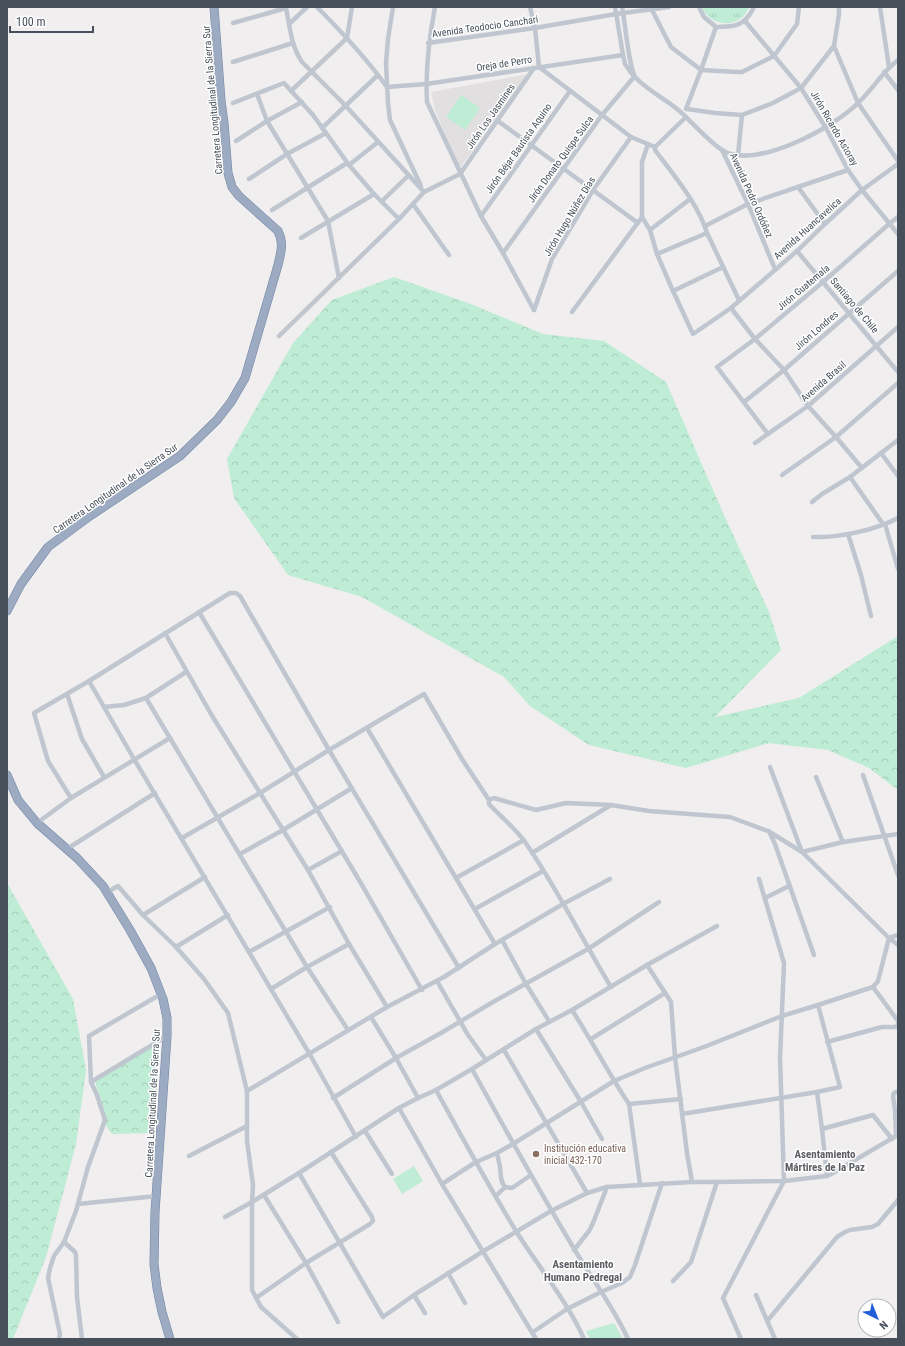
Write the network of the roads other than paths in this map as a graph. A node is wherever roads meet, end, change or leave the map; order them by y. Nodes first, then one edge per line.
1 (214, 7) edge
2 (307, 7) edge
3 (317, 7) edge
4 (352, 7) edge
5 (393, 7) edge
6 (435, 7) edge
7 (530, 7) edge
8 (615, 7) edge
9 (622, 7) edge
10 (668, 7) edge
11 (699, 7) edge
12 (754, 7) edge
13 (799, 7) edge
14 (839, 7) edge
15 (880, 7) edge
16 (287, 8) edge
17 (652, 10) junction
18 (624, 13) junction
19 (616, 14) junction
20 (745, 21) junction
21 (233, 23) dead end
22 (289, 24) junction
23 (716, 27) junction
24 (535, 28) junction
25 (347, 38) junction
26 (293, 43) junction
27 (428, 43) junction
28 (834, 46) junction
29 (623, 55) junction
30 (774, 56) junction
31 (898, 60) edge
32 (233, 62) dead end
33 (889, 67) junction
34 (536, 68) junction
35 (312, 70) junction
36 (701, 70) junction
37 (884, 72) junction
38 (378, 75) junction
39 (634, 77) junction
40 (426, 84) junction
41 (387, 87) junction
42 (801, 88) junction
43 (570, 90) junction
44 (898, 90) edge
45 (291, 91) junction
46 (256, 94) junction
47 (302, 102) junction
48 (233, 103) dead end
49 (858, 103) junction
50 (345, 105) junction
51 (687, 108) junction
52 (742, 115) junction
53 (602, 116) junction
54 (684, 116) junction
55 (267, 121) junction
56 (498, 121) junction
57 (322, 128) junction
58 (826, 128) junction
59 (326, 133) junction
60 (631, 137) junction
61 (236, 140) dead end
62 (378, 142) junction
63 (648, 144) junction
64 (530, 145) junction
65 (655, 147) junction
66 (722, 150) junction
67 (287, 154) junction
68 (738, 155) junction
69 (898, 162) edge
70 (348, 164) junction
71 (563, 169) junction
72 (848, 170) junction
73 (460, 174) junction
74 (409, 175) junction
75 (248, 179) dead end
76 (308, 187) junction
77 (798, 187) junction
78 (594, 190) junction
79 (862, 190) junction
80 (424, 192) junction
81 (374, 194) junction
82 (690, 199) junction
83 (382, 201) junction
84 (413, 204) junction
85 (748, 204) junction
86 (272, 210) dead end
87 (481, 216) junction
88 (642, 217) junction
89 (898, 217) edge
90 (400, 219) junction
91 (328, 222) junction
92 (638, 223) junction
93 (825, 224) junction
94 (889, 224) junction
95 (705, 226) junction
96 (650, 230) junction
97 (707, 233) junction
98 (898, 234) edge
99 (301, 238) dead end
100 (797, 251) junction
101 (503, 253) junction
102 (657, 254) junction
103 (449, 255) dead end
104 (723, 267) junction
105 (775, 269) junction
106 (898, 270) edge
107 (339, 278) junction
108 (823, 282) junction
109 (673, 291) junction
110 (739, 300) junction
111 (731, 308) junction
112 (572, 312) dead end
113 (850, 313) junction
114 (898, 327) edge
115 (279, 336) dead end
116 (756, 339) junction
117 (877, 346) junction
118 (784, 370) junction
119 (898, 372) edge
120 (898, 383) edge
121 (744, 402) junction
122 (808, 406) junction
123 (768, 434) junction
124 (836, 436) junction
125 (898, 440) edge
126 (755, 443) dead end
127 (881, 453) junction
128 (862, 468) junction
129 (782, 476) dead end
130 (898, 476) edge
131 (850, 477) junction
132 (812, 502) dead end
133 (898, 518) edge
134 (884, 524) junction
135 (848, 534) junction
136 (813, 537) dead end
137 (898, 569) edge
138 (7, 611) edge
139 (199, 612) junction
140 (871, 616) dead end
141 (165, 633) junction
142 (186, 672) junction
143 (89, 681) junction
144 (67, 694) junction
145 (146, 698) junction
146 (104, 707) junction
147 (367, 728) junction
148 (170, 738) junction
149 (329, 750) junction
150 (134, 759) junction
151 (770, 766) dead end
152 (294, 771) junction
153 (7, 775) edge
154 (863, 775) dead end
155 (104, 777) junction
156 (816, 777) dead end
157 (352, 788) junction
158 (155, 793) junction
159 (260, 793) junction
160 (71, 798) junction
161 (489, 800) junction
162 (611, 805) junction
163 (317, 810) junction
164 (218, 818) junction
165 (37, 823) junction
166 (283, 830) junction
167 (768, 831) junction
168 (898, 834) edge
169 (884, 837) junction
170 (182, 838) junction
171 (524, 840) junction
172 (842, 842) junction
173 (66, 849) junction
174 (342, 851) junction
175 (802, 852) junction
176 (532, 853) junction
177 (240, 854) junction
178 (308, 870) junction
179 (543, 871) junction
180 (898, 875) edge
181 (205, 877) junction
182 (456, 878) junction
183 (610, 879) dead end
184 (759, 879) dead end
185 (789, 886) junction
186 (106, 893) junction
187 (765, 898) junction
188 (659, 902) dead end
189 (563, 904) junction
190 (330, 907) junction
191 (475, 909) junction
192 (143, 915) junction
193 (228, 915) junction
194 (717, 926) dead end
195 (286, 931) junction
196 (898, 934) edge
197 (889, 938) junction
198 (502, 940) junction
199 (349, 944) junction
200 (496, 944) junction
201 (898, 945) edge
202 (176, 947) junction
203 (588, 949) junction
204 (249, 952) junction
205 (814, 955) dead end
206 (647, 965) junction
207 (307, 967) junction
208 (459, 968) junction
209 (438, 981) junction
210 (526, 984) junction
211 (873, 986) junction
212 (611, 987) junction
213 (271, 989) junction
214 (422, 990) junction
215 (665, 992) junction
216 (161, 994) junction
217 (818, 1005) junction
218 (387, 1007) junction
219 (572, 1010) junction
220 (782, 1016) junction
221 (371, 1017) junction
222 (460, 1021) junction
223 (548, 1022) junction
224 (898, 1023) edge
225 (536, 1029) junction
226 (348, 1030) junction
227 (167, 1036) junction
228 (591, 1039) junction
229 (827, 1042) junction
230 (504, 1050) junction
231 (310, 1053) junction
232 (675, 1057) junction
233 (396, 1058) junction
234 (486, 1060) junction
235 (472, 1069) junction
236 (614, 1081) junction
237 (91, 1082) junction
238 (436, 1090) junction
239 (247, 1091) junction
240 (898, 1091) edge
241 (817, 1092) junction
242 (333, 1098) junction
243 (418, 1098) junction
244 (781, 1098) junction
245 (681, 1099) junction
246 (581, 1102) junction
247 (629, 1104) junction
248 (400, 1108) junction
249 (682, 1114) junction
250 (546, 1123) junction
251 (247, 1126) junction
252 (822, 1129) junction
253 (365, 1131) junction
254 (356, 1136) junction
255 (602, 1139) dead end
256 (892, 1139) junction
257 (513, 1144) junction
258 (331, 1152) junction
259 (497, 1153) junction
260 (189, 1156) dead end
261 (476, 1162) junction
262 (299, 1173) junction
263 (392, 1174) dead end
264 (531, 1175) junction
265 (827, 1176) junction
266 (784, 1181) junction
267 (692, 1182) junction
268 (717, 1182) junction
269 (662, 1183) junction
270 (442, 1184) junction
271 (640, 1184) junction
272 (505, 1187) junction
273 (607, 1187) junction
274 (587, 1193) junction
275 (264, 1195) junction
276 (156, 1196) junction
277 (496, 1196) junction
278 (898, 1200) edge
279 (252, 1202) junction
280 (78, 1204) junction
281 (551, 1210) junction
282 (225, 1217) dead end
283 (516, 1231) junction
284 (64, 1242) junction
285 (339, 1242) junction
286 (574, 1250) junction
287 (482, 1252) junction
288 (306, 1263) junction
289 (448, 1273) junction
290 (672, 1281) dead end
291 (601, 1292) junction
292 (414, 1295) junction
293 (756, 1295) dead end
294 (256, 1298) junction
295 (465, 1303) dead end
296 (568, 1309) junction
297 (425, 1313) dead end
298 (768, 1320) junction
299 (338, 1322) dead end
300 (533, 1332) junction
301 (60, 1339) edge
302 (82, 1339) edge
303 (170, 1339) edge
304 (297, 1339) edge
305 (536, 1339) edge
306 (584, 1339) edge
307 (628, 1339) edge
308 (741, 1339) edge
309 (775, 1339) edge

1 - 138 highway, Carretera Longitudinal de la Sierra Sur
2 - 22 street
3 - 25 street
4 - 25 street
5 - 41 street
6 - 27 street
7 - 24 street
8 - 19 street
9 - 18 street
10 - 17 street, Avenida Teodocio Canchari
11 - 23 street
12 - 20 street
13 - 30 street
14 - 28 street
15 - 33 street
16 - 21 street
16 - 22 street
17 - 18 street, Avenida Teodocio Canchari
17 - 36 street
18 - 19 street, Avenida Teodocio Canchari
18 - 39 street
19 - 24 street, Avenida Teodocio Canchari
19 - 29 street
20 - 23 street
20 - 30 street, Jirón Ricardo Astoray
22 - 26 street
23 - 36 street
24 - 27 street, Avenida Teodocio Canchari
24 - 34 street
25 - 35 street
25 - 38 street
26 - 32 street
26 - 35 street
27 - 40 street
28 - 42 street
28 - 49 street
29 - 34 street, Oreja de Perro
29 - 39 street
30 - 36 street
30 - 42 street, Jirón Ricardo Astoray
31 - 33 street
33 - 37 street
34 - 40 street, Oreja de Perro
34 - 43 street
34 - 56 street, Jirón Los Jasmines
35 - 45 street
35 - 50 street
36 - 51 street
37 - 44 street
37 - 49 street
38 - 41 street
38 - 50 street
39 - 53 street, Jirón Donato Quispe Sulca
39 - 54 street
40 - 41 street, Oreja de Perro
40 - 73 street
41 - 80 street
42 - 52 street
42 - 58 street, Jirón Ricardo Astoray
43 - 53 street
43 - 64 street, Jirón Béjar Bautista Aquino
45 - 46 street
45 - 47 street
46 - 48 street
46 - 55 street
47 - 55 street
47 - 57 street
49 - 58 street
49 - 69 street
50 - 57 street
50 - 62 street
51 - 52 street
51 - 54 street
52 - 68 street
53 - 60 street
53 - 71 street, Jirón Donato Quispe Sulca
54 - 65 street
54 - 66 street
55 - 61 street
55 - 67 street
56 - 64 street
56 - 73 street, Jirón Los Jasmines
57 - 59 street
58 - 68 street
58 - 72 street, Jirón Ricardo Astoray
59 - 67 street
59 - 70 street
60 - 63 street
60 - 78 street, Jirón Hugo Núñez Días
62 - 70 street
62 - 74 street
63 - 65 street
63 - 88 street
64 - 71 street
64 - 87 street, Jirón Béjar Bautista Aquino
65 - 82 street
66 - 68 street
66 - 85 street, Avenida Pedro Ordóñez
67 - 75 street
67 - 76 street
69 - 79 street, Avenida Huancavelica
70 - 76 street
70 - 81 street
71 - 78 street
71 - 101 street, Jirón Donato Quispe Sulca
72 - 77 street
72 - 79 street, Jirón Ricardo Astoray
73 - 80 street
73 - 87 street
74 - 80 street
74 - 83 street
76 - 86 street
76 - 91 street
77 - 85 street
77 - 93 street
78 - 92 street
78 - 101 street, Jirón Hugo Núñez Días
79 - 93 street, Avenida Huancavelica
79 - 94 street, Jirón Ricardo Astoray
80 - 84 street
81 - 83 street
81 - 91 street
82 - 95 street
82 - 96 street
83 - 90 street
84 - 90 street
84 - 103 street
85 - 95 street
85 - 105 street, Avenida Pedro Ordóñez
87 - 101 street
88 - 92 street
88 - 96 street
89 - 94 street, Jirón Guatemala
90 - 107 street
91 - 99 street
91 - 107 street
92 - 112 street
93 - 100 street, Avenida Huancavelica
94 - 98 street, Jirón Ricardo Astoray
94 - 108 street, Jirón Guatemala
95 - 97 street
96 - 102 street
97 - 102 street
97 - 104 street
100 - 105 street, Avenida Huancavelica
100 - 108 street, Santiago de Chile
102 - 109 street
104 - 109 street
104 - 110 street
105 - 110 street, Avenida Huancavelica
106 - 113 street, Jirón Londres
107 - 115 street
108 - 113 street, Santiago de Chile
108 - 116 street, Jirón Guatemala
109 - 111 street, Avenida Huancavelica
110 - 111 street, Avenida Huancavelica
111 - 116 street
113 - 117 street, Santiago de Chile
113 - 118 street, Jirón Londres
114 - 117 street, Avenida Brasil
116 - 118 street
116 - 121 street, Jirón Guatemala
117 - 119 street, Santiago de Chile
117 - 122 street, Avenida Brasil
118 - 121 street, Jirón Londres
118 - 122 street
120 - 124 street
121 - 123 street
122 - 123 street, Avenida Brasil
122 - 124 street
123 - 126 street, Avenida Brasil
124 - 128 street
124 - 129 street
125 - 127 street
127 - 128 street
127 - 130 street
128 - 131 street
131 - 132 street
131 - 134 street
133 - 134 street
134 - 135 street
134 - 137 street
135 - 136 street
135 - 140 street
139 - 141 street
139 - 149 street
139 - 152 street
141 - 142 street
141 - 143 street
142 - 145 street
142 - 159 street
143 - 144 street
143 - 146 street
144 - 155 street
144 - 160 street
145 - 146 street
145 - 148 street
146 - 150 street
147 - 149 street
147 - 161 street
147 - 182 street
148 - 150 street
148 - 164 street
149 - 152 street
149 - 157 street
150 - 155 street
150 - 158 street
151 - 175 street
152 - 159 street
152 - 163 street
153 - 165 highway, Carretera Longitudinal de la Sierra Sur
154 - 169 street
155 - 160 street
156 - 172 street
157 - 163 street
157 - 208 street
158 - 170 street
158 - 173 street
159 - 164 street
159 - 166 street
160 - 165 street
161 - 162 street
161 - 171 street
162 - 167 street
162 - 176 street
163 - 166 street
163 - 174 street
164 - 170 street
164 - 177 street
165 - 173 highway, Carretera Longitudinal de la Sierra Sur
166 - 177 street
166 - 178 street
167 - 175 street
167 - 185 street
168 - 169 street
169 - 172 street
169 - 180 street
170 - 181 street
171 - 176 street
171 - 182 street
172 - 175 street
173 - 186 highway, Carretera Longitudinal de la Sierra Sur
174 - 178 street
174 - 214 street
175 - 197 street
176 - 179 street
177 - 195 street
178 - 190 street
179 - 189 street
179 - 191 street
181 - 192 street
181 - 193 street
182 - 191 street
183 - 189 street
184 - 187 street
185 - 187 street
185 - 205 street
186 - 192 street
186 - 216 highway, Carretera Longitudinal de la Sierra Sur
187 - 220 street
188 - 203 street
189 - 198 street
189 - 203 street
190 - 195 street
190 - 199 street
191 - 200 street
192 - 202 street
193 - 202 street
193 - 204 street
194 - 206 street
195 - 204 street
195 - 207 street
196 - 197 street
197 - 201 street
197 - 211 street
198 - 200 street
198 - 210 street
199 - 207 street
199 - 218 street
200 - 208 street
202 - 239 street
203 - 210 street
203 - 212 street
204 - 213 street
206 - 212 street
206 - 215 street
207 - 213 street
207 - 226 street
208 - 209 street
209 - 214 street
209 - 222 street
210 - 222 street
210 - 223 street
211 - 217 street
211 - 224 street
212 - 219 street
213 - 231 street
214 - 218 street
215 - 228 street
215 - 232 street
216 - 227 highway, Carretera Longitudinal de la Sierra Sur
216 - 237 street
217 - 220 street
217 - 229 street
218 - 221 street
219 - 223 street
219 - 228 street
220 - 232 street
220 - 244 street
221 - 226 street
221 - 233 street
222 - 233 street
222 - 234 street
223 - 225 street
224 - 229 street
225 - 230 street
225 - 246 street
226 - 231 street
227 - 237 street
227 - 276 highway, Carretera Longitudinal de la Sierra Sur
228 - 236 street
229 - 241 street
230 - 234 street
230 - 250 street
231 - 239 street
231 - 242 street
232 - 236 street
232 - 245 street
233 - 242 street
233 - 243 street
234 - 235 street
235 - 238 street
235 - 257 street
236 - 246 street
236 - 247 street
237 - 280 street
238 - 243 street
238 - 261 street
239 - 251 street
240 - 256 street
241 - 244 street
241 - 252 street
242 - 254 street
243 - 248 street
244 - 249 street
244 - 266 street
245 - 247 street
245 - 249 street
246 - 250 street
246 - 255 street
247 - 271 street
248 - 253 street
248 - 270 street
249 - 267 street
250 - 257 street
250 - 274 street
251 - 260 street
251 - 279 street
252 - 256 street
252 - 265 street
253 - 254 street
253 - 263 street
254 - 258 street
256 - 265 street
257 - 259 street
257 - 264 street
258 - 262 street
258 - 285 street
259 - 261 street
259 - 272 street
261 - 270 street
261 - 277 street
262 - 275 street
262 - 285 street
264 - 272 street
264 - 281 street
265 - 266 street
266 - 268 street
266 - 308 street
267 - 268 street
267 - 269 street
268 - 290 street
269 - 271 street
269 - 291 street
270 - 287 street
271 - 273 street
272 - 277 street
273 - 274 street
273 - 286 street
274 - 281 street
275 - 279 street
275 - 288 street
276 - 280 street
276 - 303 highway, Carretera Longitudinal de la Sierra Sur
277 - 283 street
278 - 298 street
279 - 282 street
279 - 294 street
280 - 284 street
281 - 283 street
281 - 286 street
283 - 287 street
283 - 296 street
284 - 301 street
284 - 302 street
285 - 288 street
285 - 292 street
286 - 291 street
287 - 289 street
287 - 300 street
288 - 294 street
288 - 299 street
289 - 292 street
289 - 295 street
291 - 296 street
291 - 307 street
292 - 297 street
293 - 298 street
294 - 304 street
296 - 300 street
296 - 306 street
298 - 309 street
300 - 305 street

